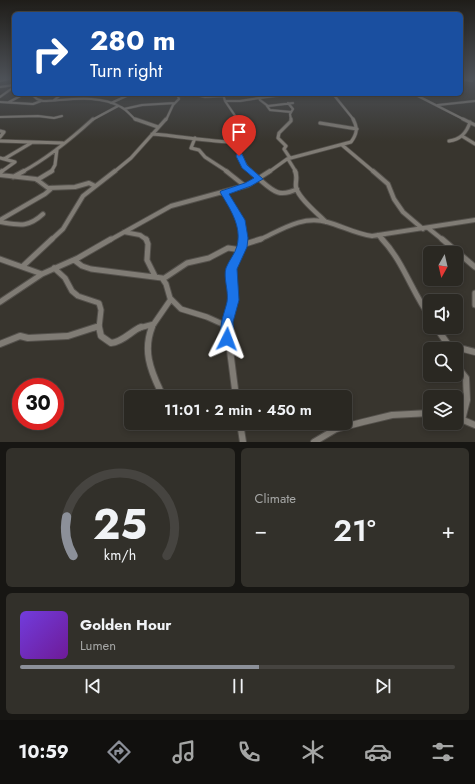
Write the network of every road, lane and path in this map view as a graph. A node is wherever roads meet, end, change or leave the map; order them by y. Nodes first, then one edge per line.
1 (13, 100) edge
2 (82, 100) edge
3 (98, 100) edge
4 (118, 100) edge
5 (178, 100) edge
6 (249, 100) edge
7 (261, 100) edge
8 (283, 100) edge
9 (337, 100) edge
10 (427, 100) edge
11 (42, 101) joint
12 (52, 101) joint
13 (226, 101) joint
14 (475, 101) edge
15 (0, 102) edge
16 (9, 102) junction
17 (175, 102) junction
18 (293, 102) dead end
19 (111, 103) junction
20 (288, 103) junction
21 (437, 105) junction
22 (118, 106) junction
23 (267, 106) junction
24 (124, 109) junction
25 (291, 112) junction
26 (62, 116) dead end
27 (0, 117) edge
28 (470, 122) junction
29 (320, 123) dead end
30 (475, 125) edge
31 (158, 127) junction
32 (357, 130) junction
33 (0, 131) edge
34 (152, 134) junction
35 (462, 136) junction
36 (0, 137) edge
37 (195, 138) junction
38 (0, 141) edge
39 (449, 141) dead end
40 (238, 142) junction
41 (33, 143) junction
42 (63, 144) junction
43 (475, 144) edge
44 (342, 145) junction
45 (57, 148) junction
46 (289, 158) junction
47 (3, 159) edge
48 (0, 162) edge
49 (0, 174) edge
50 (13, 177) junction
51 (259, 179) junction
52 (37, 180) junction
53 (95, 186) junction
54 (245, 186) junction
55 (52, 188) junction
56 (297, 189) junction
57 (224, 192) junction
58 (43, 214) dead end
59 (475, 220) edge
60 (0, 221) edge
61 (326, 222) junction
62 (425, 229) junction
63 (124, 232) junction
64 (378, 235) junction
65 (242, 245) junction
66 (239, 253) junction
67 (0, 260) edge
68 (74, 260) junction
69 (23, 266) junction
70 (475, 267) edge
71 (54, 268) junction
72 (42, 274) junction
73 (155, 276) junction
74 (163, 279) junction
75 (475, 293) edge
76 (171, 299) junction
77 (0, 302) edge
78 (475, 305) edge
79 (423, 307) edge
80 (154, 324) junction
81 (99, 326) junction
82 (227, 326) junction
83 (0, 344) edge
84 (463, 350) edge
85 (475, 352) edge
86 (463, 373) edge
87 (160, 390) dead end
88 (235, 390) edge
89 (463, 409) edge
90 (423, 413) edge
91 (463, 420) edge
92 (475, 425) edge
93 (241, 430) edge
94 (243, 442) edge
95 (314, 442) edge

1 - 16 street
2 - 12 street
3 - 19 street
4 - 19 street
5 - 17 street
6 - 13 street
7 - 23 street
8 - 20 street
9 - 32 street
10 - 21 street
11 - 12 street
11 - 16 street
13 - 40 street
14 - 21 street
15 - 16 street
17 - 24 street
17 - 31 street
18 - 20 street
19 - 22 street
20 - 23 street
20 - 25 street
21 - 28 street
22 - 24 street
22 - 42 street
23 - 25 street
24 - 31 street
25 - 46 street
26 - 27 street
28 - 30 street
28 - 35 street
29 - 32 street
31 - 34 street
32 - 44 street
33 - 36 street
34 - 37 street
34 - 53 street
35 - 39 street
35 - 43 street
37 - 40 street
37 - 54 street
38 - 41 street
40 - 51 street
41 - 42 street
41 - 47 street
42 - 45 street
44 - 46 street
44 - 62 street
45 - 50 street
45 - 52 street
46 - 51 street
46 - 56 street
47 - 48 street
47 - 49 street
49 - 50 street
50 - 52 street
51 - 54 street
51 - 56 street
52 - 55 street
53 - 55 street
53 - 69 street
54 - 57 street
55 - 60 street
56 - 61 street
57 - 63 street
57 - 65 street
58 - 60 street
59 - 62 street
61 - 64 street
61 - 65 street
62 - 64 street
62 - 70 street
63 - 68 street
63 - 73 street
64 - 79 street
65 - 66 street
66 - 74 street
66 - 82 street
67 - 69 street
68 - 71 street
68 - 73 street
69 - 72 street
71 - 72 street
71 - 81 street
72 - 77 street
73 - 74 street
74 - 76 street
75 - 78 street
76 - 80 street
76 - 82 street
80 - 81 street
80 - 87 street
81 - 83 street
82 - 88 street
84 - 85 street
86 - 89 street
90 - 95 street
91 - 92 street
93 - 94 street

